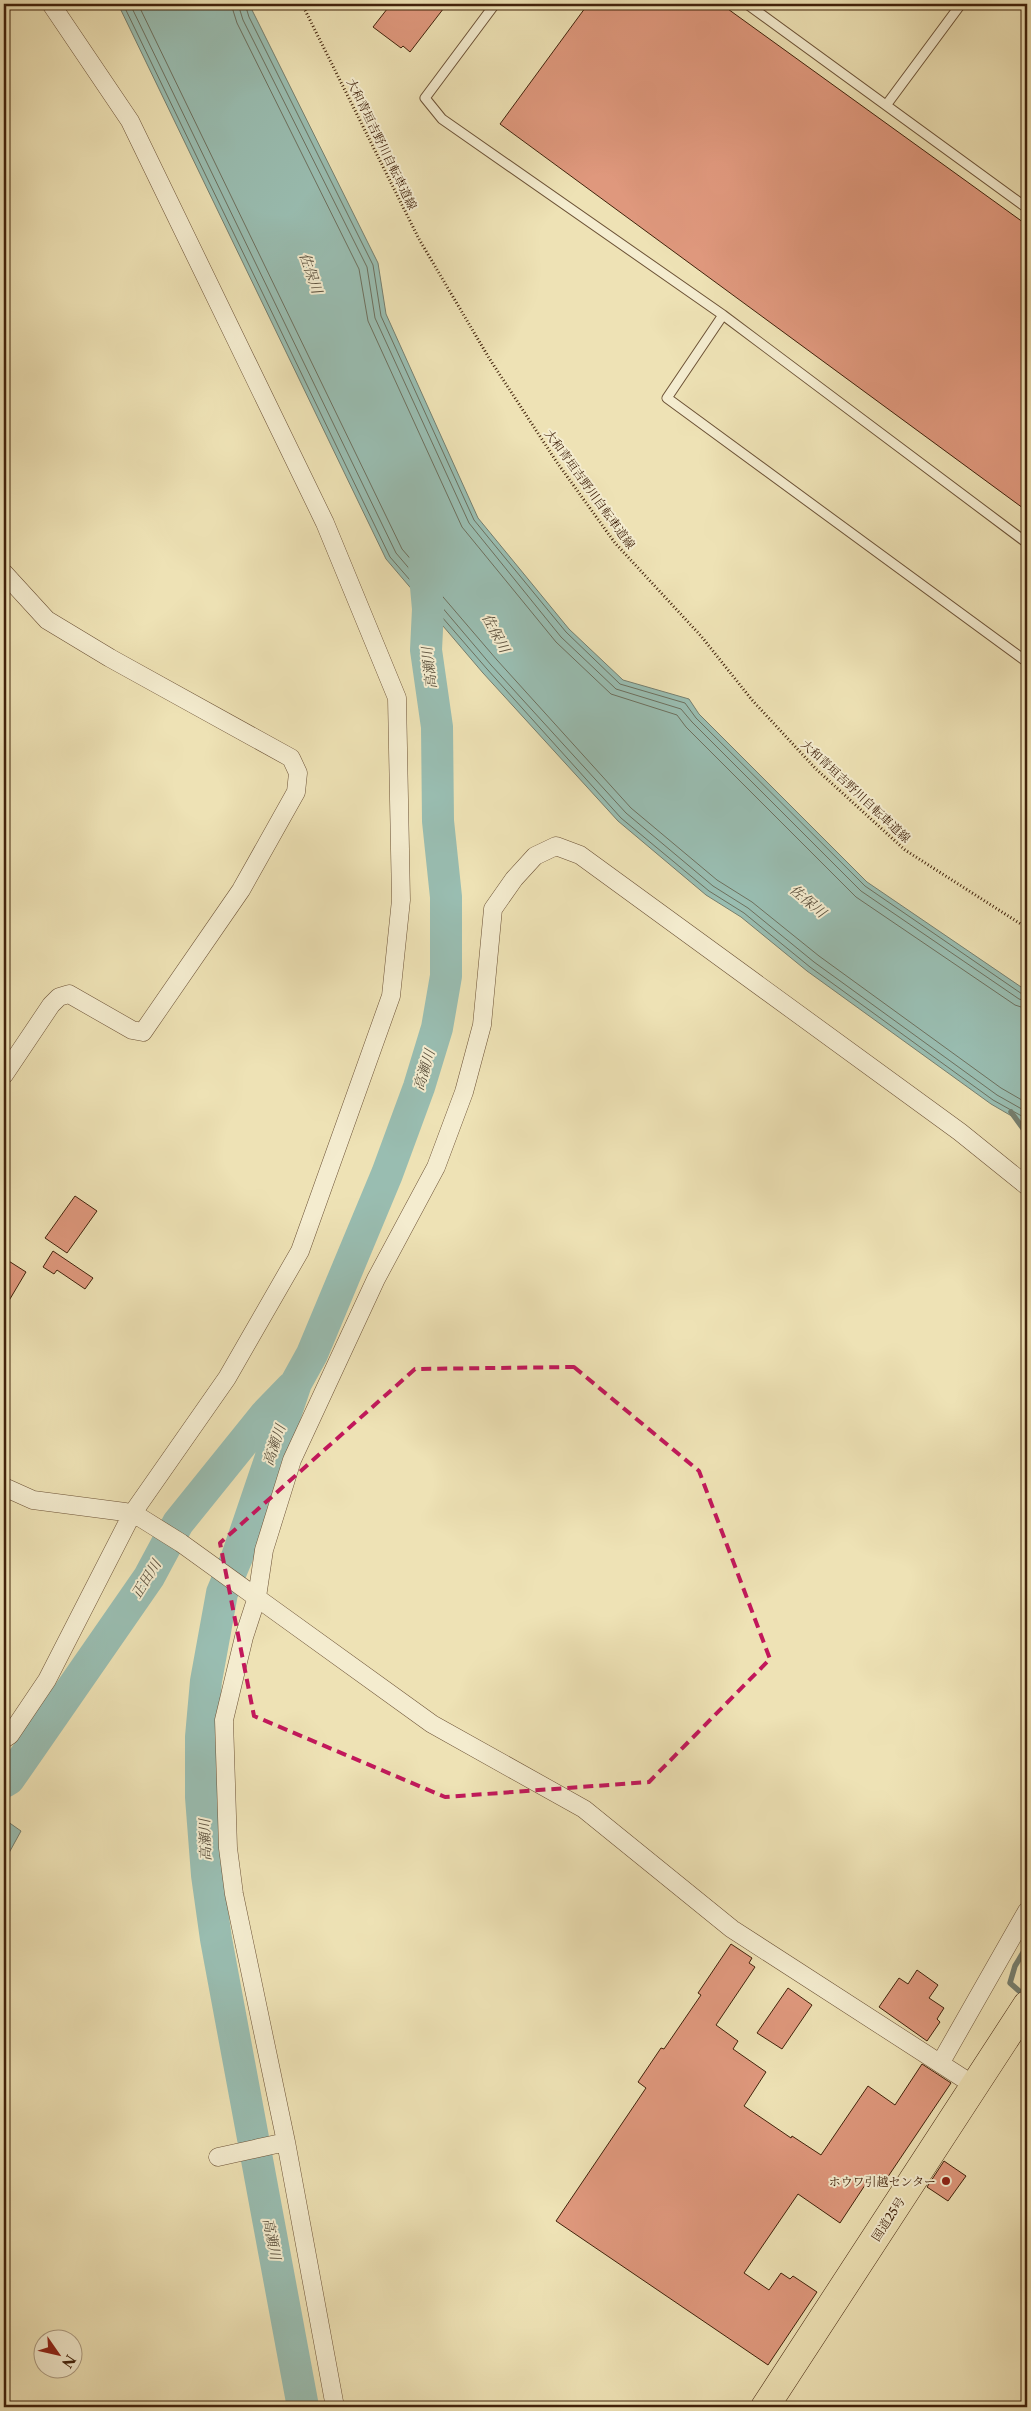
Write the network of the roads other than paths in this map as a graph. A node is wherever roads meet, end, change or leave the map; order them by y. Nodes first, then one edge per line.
1 (51, 4) edge
2 (495, 4) edge
3 (748, 4) edge
4 (961, 4) edge
5 (887, 104) junction
6 (1027, 208) edge
7 (723, 315) junction
8 (1027, 543) edge
9 (4, 573) edge
10 (1027, 662) edge
11 (4, 1075) edge
12 (1027, 1186) edge
13 (4, 1487) edge
14 (132, 1514) junction
15 (255, 1595) junction
16 (4, 1739) edge
17 (1027, 1911) edge
18 (1025, 2008) edge
19 (941, 2062) junction
20 (975, 2086) junction
21 (283, 2142) junction
22 (218, 2157) dead end
23 (335, 2407) edge
24 (765, 2407) edge

1 - 14 street
2 - 7 lane
3 - 5 lane
4 - 5 lane
5 - 6 lane
7 - 8 lane
7 - 10 lane
9 - 11 street
12 - 15 street
13 - 14 street
14 - 15 street
14 - 16 street
15 - 19 street
15 - 21 street
17 - 19 street
18 - 20 highway, 国道25号
19 - 20 street
20 - 24 highway, 国道25号
21 - 22 street
21 - 23 street

